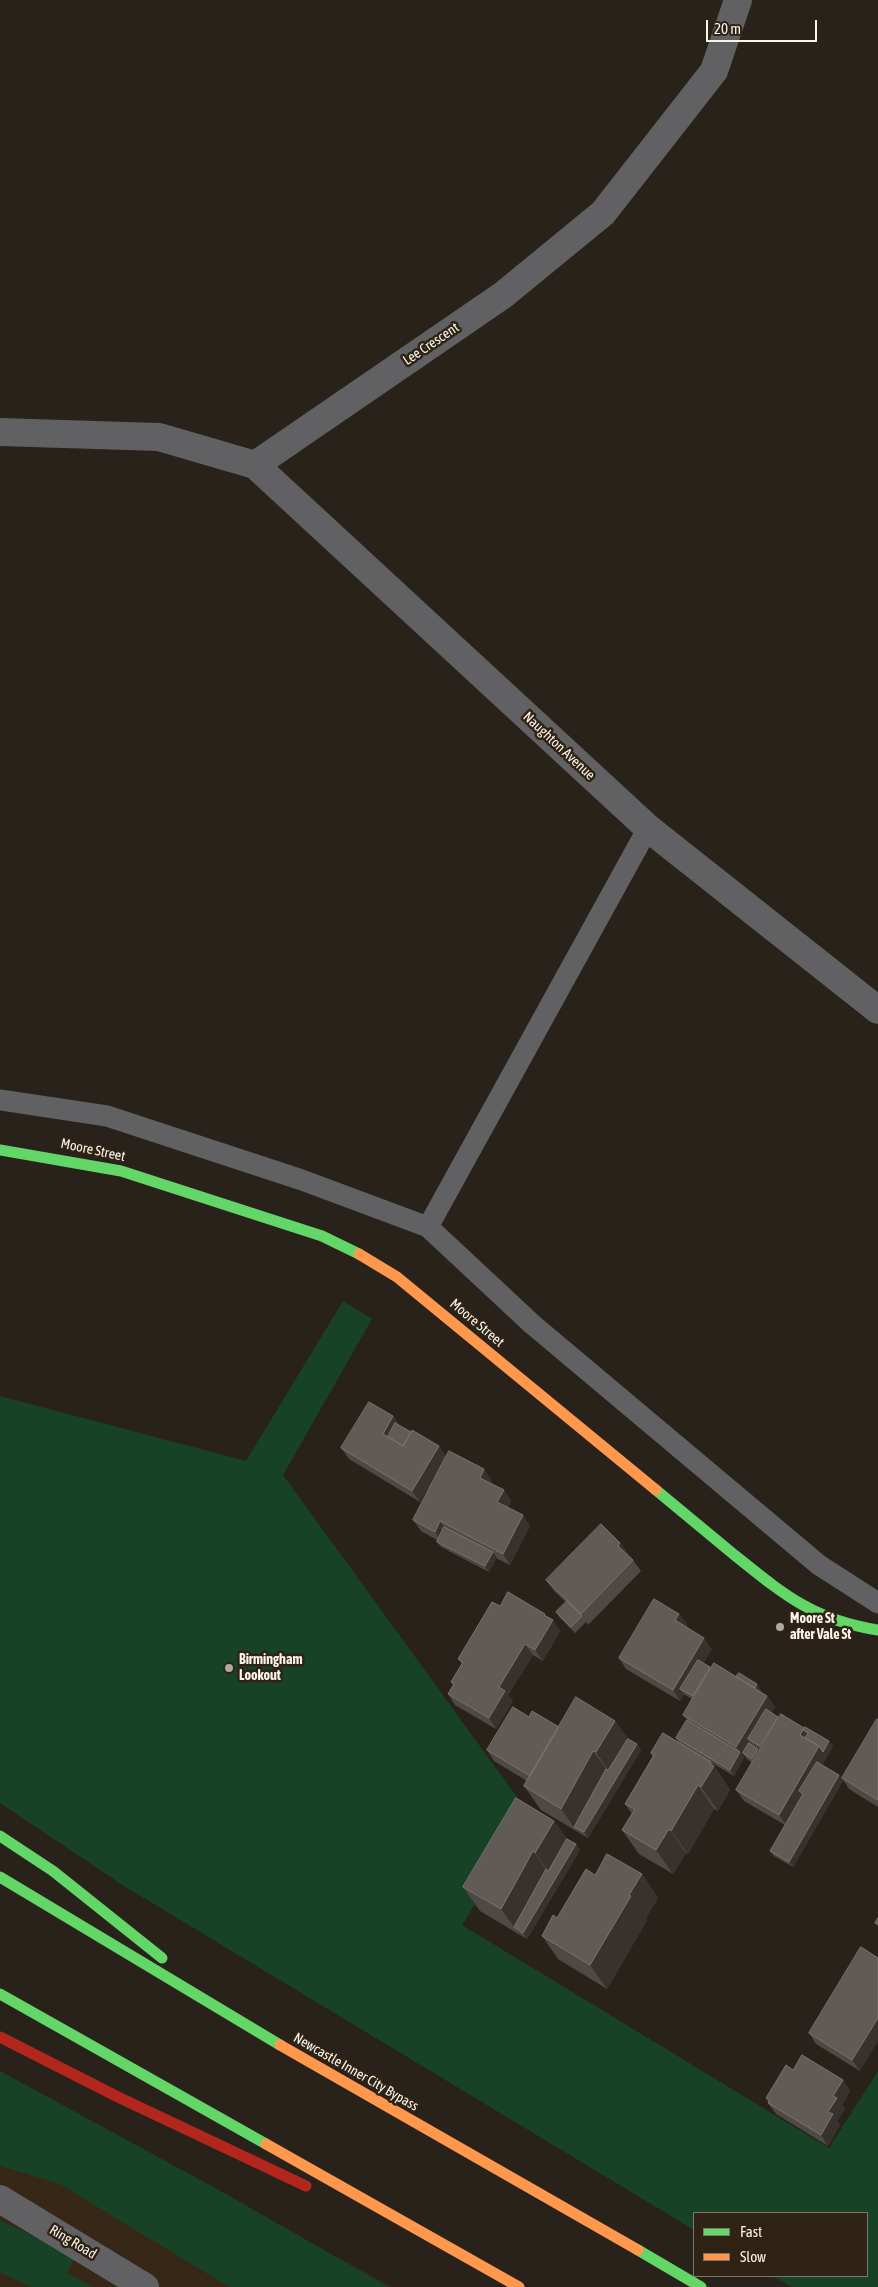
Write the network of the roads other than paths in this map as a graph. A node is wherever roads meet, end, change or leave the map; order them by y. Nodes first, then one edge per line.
1 (738, 0) edge
2 (0, 432) edge
3 (255, 465) junction
4 (648, 828) junction
5 (878, 1010) edge
6 (0, 1100) edge
7 (0, 1150) edge
8 (428, 1228) junction
9 (878, 1603) edge
10 (878, 1630) edge
11 (0, 1836) edge
12 (0, 1877) edge
13 (0, 1994) edge
14 (248, 2026) junction
15 (0, 2037) edge
16 (314, 2190) dead end
17 (0, 2199) edge
18 (368, 2215) dead end
19 (515, 2285) edge
20 (145, 2287) edge
21 (701, 2287) edge

1 - 3 street, Lee Crescent
2 - 3 street
3 - 4 street, Naughton Avenue
4 - 5 street, Naughton Avenue
4 - 8 lane
6 - 8 lane
7 - 10 main road, Moore Street
8 - 9 lane
11 - 14 main road
12 - 14 main road, Newcastle Inner City Bypass
13 - 19 main road
14 - 21 main road, Newcastle Inner City Bypass
15 - 16 main road
17 - 20 street, Ring Road
18 - 19 main road

